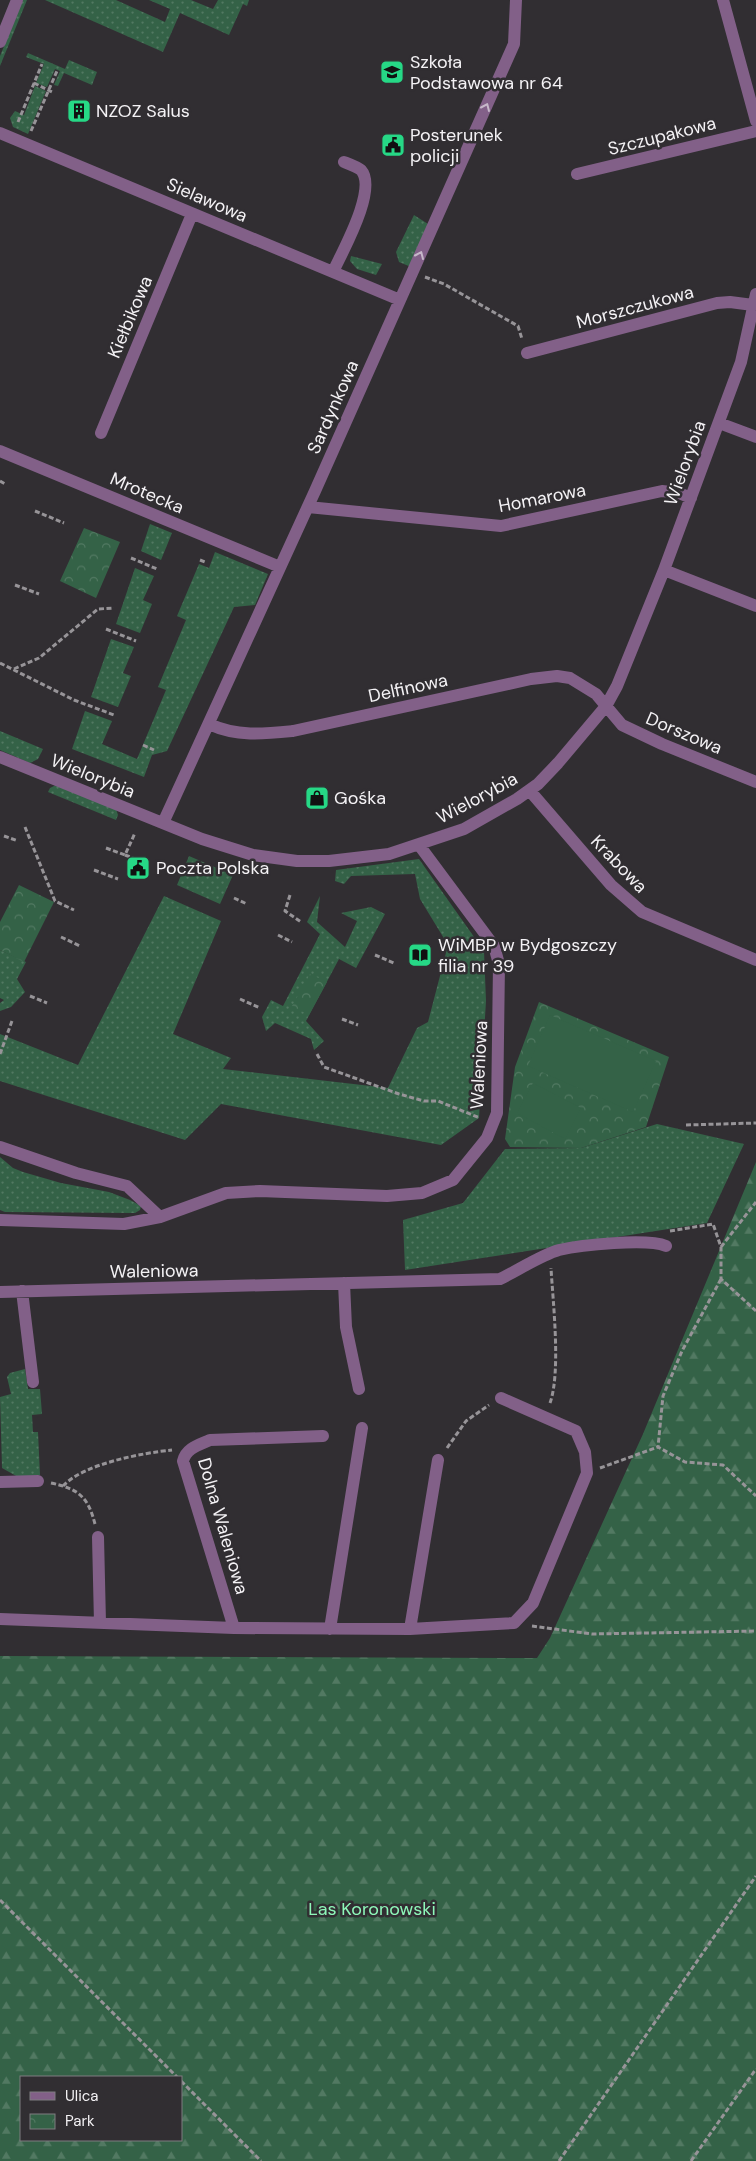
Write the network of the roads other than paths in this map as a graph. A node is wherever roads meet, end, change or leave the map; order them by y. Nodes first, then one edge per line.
1 (17, 0) edge
2 (516, 0) edge
3 (723, 0) edge
4 (0, 42) edge
5 (756, 121) edge
6 (756, 131) edge
7 (1, 136) edge
8 (344, 162) dead end
9 (577, 174) dead end
10 (192, 214) junction
11 (334, 272) junction
12 (400, 300) junction
13 (755, 300) edge
14 (527, 353) road end
15 (719, 423) junction
16 (101, 434) dead end
17 (756, 437) edge
18 (0, 451) edge
19 (691, 498) junction
20 (308, 507) junction
21 (280, 566) junction
22 (664, 570) junction
23 (756, 606) edge
24 (606, 706) junction
25 (209, 724) junction
26 (0, 757) edge
27 (756, 782) edge
28 (530, 791) junction
29 (163, 824) junction
30 (419, 845) junction
31 (756, 960) edge
32 (0, 1147) edge
33 (160, 1217) junction
34 (0, 1220) edge
35 (666, 1246) dead end
36 (344, 1283) junction
37 (22, 1291) junction
38 (0, 1292) edge
39 (33, 1382) dead end
40 (359, 1389) dead end
41 (501, 1398) road end
42 (362, 1428) dead end
43 (323, 1436) dead end
44 (438, 1460) road end
45 (38, 1481) road end
46 (0, 1482) edge
47 (98, 1537) road end
48 (0, 1619) edge
49 (100, 1623) junction
50 (234, 1628) junction
51 (330, 1629) junction
52 (410, 1629) junction

1 - 4 street
12 -> 2 street, Sardynkowa
3 - 5 street
6 - 9 street, Szczupakowa
7 - 10 street, Sielawowa
8 - 11 street
10 - 11 street, Sielawowa
10 - 16 street, Kiełbikowa
11 - 12 street, Sielawowa
12 - 20 street, Sardynkowa
13 - 14 street, Morszczukowa
13 - 15 street, Wielorybia
15 - 17 street
15 - 19 street, Wielorybia
18 - 21 street, Mrotecka
19 - 20 street, Homarowa
19 - 22 street, Wielorybia
20 - 21 street, Sardynkowa
21 - 25 street, Sardynkowa
22 - 23 street
22 - 24 street, Wielorybia
24 - 25 street, Delfinowa
24 - 27 street, Dorszowa
24 - 28 street, Wielorybia
25 - 29 street, Sardynkowa
26 - 29 street, Wielorybia
28 - 30 street, Wielorybia
28 - 31 street, Krabowa
29 - 30 street, Wielorybia
30 - 33 street, Waleniowa
32 - 33 street
33 - 34 street, Waleniowa
35 - 36 street, Waleniowa
36 - 37 street, Waleniowa
36 - 40 street
37 - 38 street, Waleniowa
37 - 39 street
41 - 52 street
42 - 51 street
43 - 50 street, Dolna Waleniowa
44 - 52 street
45 - 46 street
47 - 49 street
48 - 49 street
49 - 50 street
50 - 51 street
51 - 52 street

